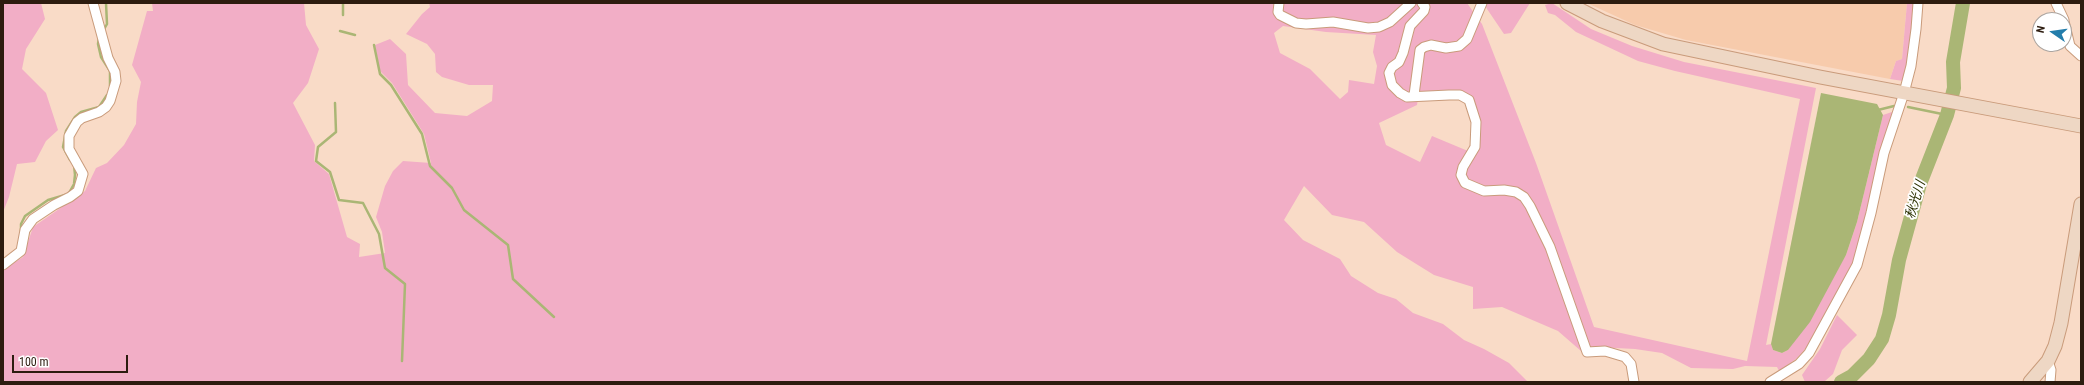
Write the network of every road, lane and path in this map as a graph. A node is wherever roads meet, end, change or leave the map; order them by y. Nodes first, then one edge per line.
1 (93, 3) edge
2 (1279, 3) edge
3 (1411, 3) edge
4 (1422, 3) edge
5 (1482, 3) edge
6 (1567, 3) edge
7 (1918, 3) edge
8 (2072, 48) edge
9 (2081, 56) edge
10 (1904, 93) junction
11 (1414, 95) junction
12 (2081, 126) edge
13 (2081, 204) edge
14 (3, 265) edge
15 (2048, 361) junction
16 (1634, 382) edge
17 (1770, 382) edge
18 (2030, 382) edge
19 (2050, 382) edge

1 - 14 street
2 - 3 street
4 - 11 street
5 - 11 street
6 - 10 street
7 - 10 street
8 - 9 street
10 - 12 street
10 - 17 street
11 - 16 street
13 - 15 street
15 - 18 street
15 - 19 street

